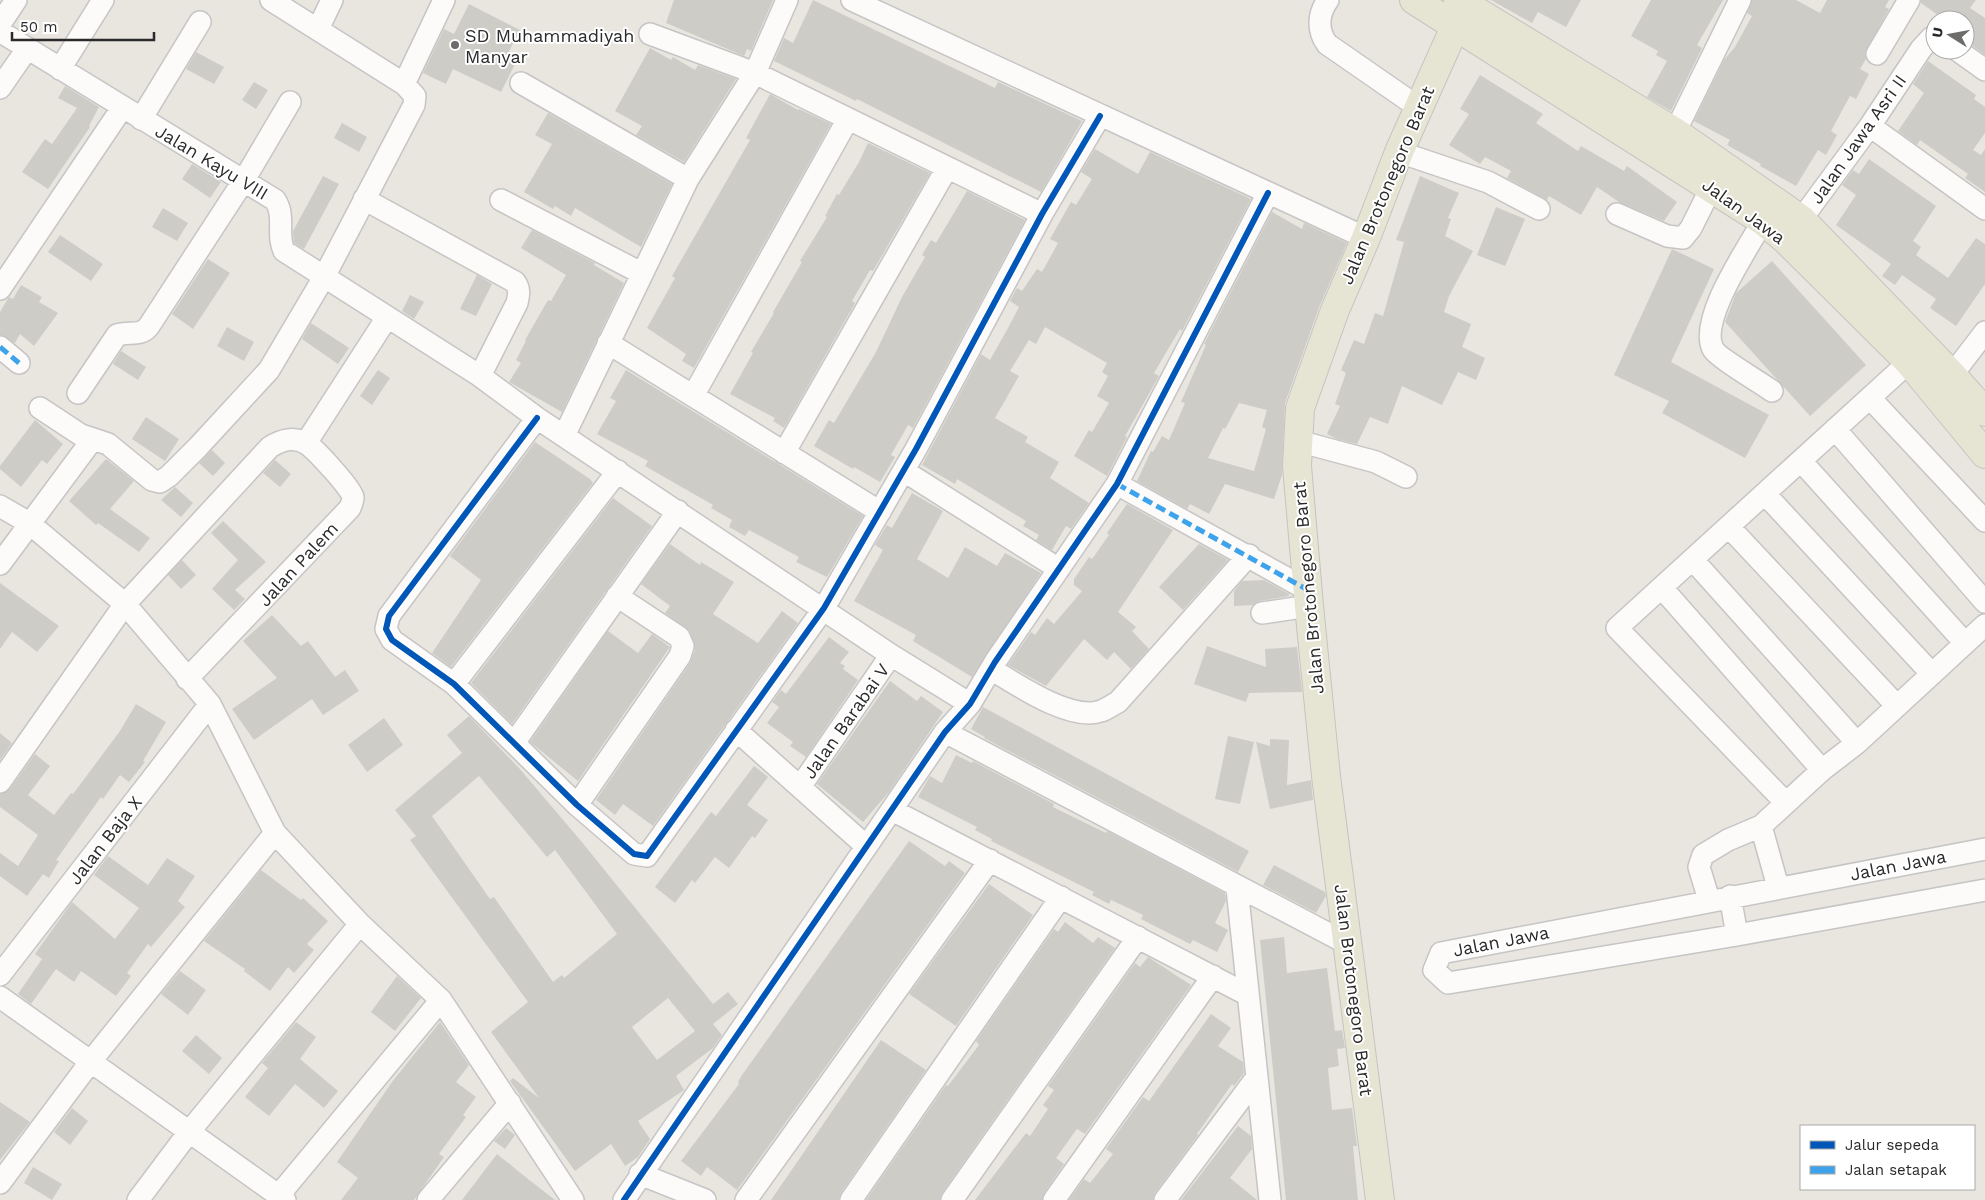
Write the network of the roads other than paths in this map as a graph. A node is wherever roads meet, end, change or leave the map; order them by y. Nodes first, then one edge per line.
1 (16, 0) edge
2 (103, 0) edge
3 (271, 0) edge
4 (332, 0) edge
5 (444, 0) edge
6 (788, 0) edge
7 (852, 0) edge
8 (1328, 0) edge
9 (1414, 0) edge
10 (1740, 0) edge
11 (1909, 0) edge
12 (1461, 8) edge
13 (200, 22) dead end
14 (0, 24) edge
15 (0, 29) edge
16 (318, 29) junction
17 (650, 34) dead end
18 (1925, 45) edge
19 (27, 49) junction
20 (1877, 54) dead end
21 (1971, 60) edge
22 (60, 69) junction
23 (1985, 70) edge
24 (755, 73) junction
25 (521, 83) dead end
26 (404, 84) junction
27 (0, 88) edge
28 (290, 102) dead end
29 (1418, 107) junction
30 (122, 108) junction
31 (1100, 116) junction
32 (141, 119) junction
33 (848, 119) junction
34 (1870, 126) junction
35 (1675, 132) junction
36 (1399, 152) junction
37 (947, 168) junction
38 (688, 179) junction
39 (244, 180) junction
40 (1712, 186) junction
41 (1268, 193) junction
42 (364, 199) junction
43 (501, 200) dead end
44 (1540, 208) dead end
45 (1985, 209) edge
46 (1042, 214) junction
47 (1617, 214) dead end
48 (1764, 221) junction
49 (1794, 230) junction
50 (1366, 238) junction
51 (641, 273) junction
52 (324, 278) junction
53 (0, 289) edge
54 (386, 319) junction
55 (1985, 332) edge
56 (608, 343) junction
57 (0, 347) edge
58 (1909, 362) junction
59 (19, 363) dead end
60 (1952, 374) junction
61 (480, 376) junction
62 (1772, 391) dead end
63 (78, 392) dead end
64 (693, 396) junction
65 (1870, 398) junction
66 (40, 408) dead end
67 (1985, 412) edge
68 (537, 418) junction
69 (1835, 430) junction
70 (564, 436) junction
71 (92, 440) junction
72 (1298, 441) junction
73 (306, 443) junction
74 (784, 453) junction
75 (1985, 454) edge
76 (1800, 461) junction
77 (618, 471) junction
78 (904, 471) junction
79 (1406, 477) dead end
80 (1117, 484) junction
81 (1764, 494) junction
82 (0, 506) edge
83 (678, 511) junction
84 (880, 512) junction
85 (1985, 521) edge
86 (29, 523) junction
87 (1729, 526) junction
88 (1249, 555) junction
89 (1693, 560) junction
90 (0, 564) edge
91 (1059, 569) junction
92 (1662, 588) junction
93 (617, 596) junction
94 (1308, 598) junction
95 (1985, 602) edge
96 (126, 604) junction
97 (824, 608) junction
98 (1262, 613) dead end
99 (1985, 625) edge
100 (1965, 643) junction
101 (891, 656) junction
102 (991, 669) junction
103 (1932, 674) junction
104 (187, 679) junction
105 (454, 684) junction
106 (210, 704) junction
107 (970, 704) junction
108 (1896, 706) junction
109 (736, 730) junction
110 (945, 732) junction
111 (514, 743) junction
112 (1856, 743) junction
113 (1822, 770) junction
114 (0, 782) edge
115 (800, 787) junction
116 (1786, 803) junction
117 (577, 805) junction
118 (892, 810) junction
119 (1761, 826) junction
120 (275, 834) junction
121 (866, 846) junction
122 (1985, 849) edge
123 (990, 860) junction
124 (1778, 887) junction
125 (1237, 888) junction
126 (1985, 890) edge
127 (1061, 898) junction
128 (1719, 898) junction
129 (360, 924) junction
130 (1737, 935) junction
131 (1138, 937) junction
132 (1348, 944) junction
133 (0, 975) edge
134 (1213, 976) junction
135 (1248, 995) junction
136 (0, 997) edge
137 (441, 1000) junction
138 (91, 1061) junction
139 (1257, 1077) junction
140 (510, 1103) junction
141 (189, 1132) junction
142 (640, 1174) junction
143 (0, 1183) edge
144 (282, 1198) edge
145 (138, 1200) edge
146 (428, 1200) edge
147 (573, 1200) edge
148 (624, 1200) edge
149 (705, 1200) edge
150 (746, 1200) edge
151 (851, 1200) edge
152 (952, 1200) edge
153 (1054, 1200) edge
154 (1165, 1200) edge
155 (1270, 1200) edge
156 (1380, 1200) edge

1 - 14 street
2 - 22 street
3 - 16 street
4 - 16 street
5 - 26 street
6 - 24 street
7 - 31 street
8 - 29 street
9 - 12 main road
10 - 35 street
11 - 20 street
12 - 29 main road, Jalan Brotonegoro Barat
12 - 35 main road, Jalan Jawa
12 - 40 main road, Jalan Jawa
13 - 32 street
15 - 19 street, Jalan Kayu VIII
16 - 26 street
17 - 24 street
18 - 34 street, Jalan Jawa Asri II
19 - 22 street, Jalan Kayu VIII
19 - 27 street
21 - 23 street
22 - 30 street, Jalan Kayu VIII
24 - 33 street
24 - 38 street
25 - 38 street
26 - 42 street
28 - 39 street
29 - 36 main road, Jalan Brotonegoro Barat
30 - 32 street, Jalan Kayu VIII
30 - 53 street
31 - 41 street
31 - 46 street
32 - 39 street, Jalan Kayu VIII
33 - 37 street
33 - 64 street
34 - 45 street
34 - 49 street, Jalan Jawa Asri II
35 - 49 main road, Jalan Jawa
36 - 44 street
36 - 50 main road, Jalan Brotonegoro Barat
37 - 46 street
37 - 74 street
38 - 51 street
39 - 52 street, Jalan Kayu VIII
39 - 63 street
40 - 47 street
40 - 48 main road, Jalan Jawa
41 - 50 street
41 - 80 street
42 - 52 street
42 - 61 street
43 - 51 street
46 - 78 street
48 - 49 main road, Jalan Jawa
48 - 62 street
49 - 58 main road, Jalan Jawa
49 - 60 main road, Jalan Jawa
50 - 72 main road, Jalan Brotonegoro Barat
51 - 56 street
52 - 54 street, Jalan Kayu VIII
52 - 71 street
54 - 61 street, Jalan Kayu VIII
54 - 73 street
55 - 60 street
56 - 64 street
56 - 70 street
57 - 59 street
58 - 65 street
58 - 75 main road, Jalan Jawa
60 - 67 main road, Jalan Jawa
61 - 68 street, Jalan Kayu VIII
64 - 74 street
65 - 69 street
65 - 85 street
66 - 71 street
68 - 70 street, Jalan Kayu VIII
68 - 105 street
69 - 76 street
69 - 95 street
70 - 77 street, Jalan Kayu VIII
71 - 86 street
72 - 79 street
72 - 94 main road, Jalan Brotonegoro Barat
73 - 96 street
73 - 104 street, Jalan Palem
74 - 84 street
76 - 81 street
76 - 100 street
77 - 83 street, Jalan Kayu VIII
77 - 105 street
78 - 84 street
78 - 91 street
80 - 88 street
80 - 91 street
81 - 87 street
81 - 103 street
82 - 86 street
83 - 93 street
83 - 97 street, Jalan Kayu VIII
84 - 97 street
86 - 90 street
86 - 96 street
87 - 89 street
87 - 108 street
88 - 94 street
88 - 102 street
89 - 92 street
89 - 112 street
91 - 102 street
92 - 113 street
92 - 116 street
93 - 111 street
93 - 117 street
94 - 98 street
94 - 132 main road, Jalan Brotonegoro Barat
96 - 104 street
96 - 114 street
97 - 101 street, Jalan Kayu VIII
97 - 109 street
99 - 100 street
100 - 103 street
101 - 107 street, Jalan Kayu VIII
101 - 115 street, Jalan Barabai V
102 - 107 street
103 - 108 street
104 - 106 street
105 - 111 street
106 - 120 street
106 - 133 street, Jalan Baja X
107 - 110 street
108 - 112 street
109 - 115 street
109 - 117 street
110 - 118 street
110 - 125 street
111 - 117 street
112 - 113 street
113 - 116 street
115 - 121 street
116 - 119 street
118 - 121 street
118 - 123 street
119 - 124 street
119 - 128 street
120 - 129 street
120 - 138 street
121 - 142 street
122 - 124 street, Jalan Jawa
123 - 127 street
123 - 150 street
124 - 128 street, Jalan Jawa
125 - 132 street
125 - 135 street
126 - 130 street, Jalan Jawa
127 - 131 street
127 - 151 street
128 - 130 street
128 - 130 street, Jalan Jawa
129 - 137 street
129 - 141 street
131 - 134 street
131 - 152 street
132 - 156 main road, Jalan Brotonegoro Barat
134 - 135 street
134 - 153 street
135 - 139 street
136 - 138 street
137 - 140 street
137 - 144 street
138 - 141 street
138 - 143 street
139 - 154 street
139 - 155 street
140 - 146 street
140 - 147 street
141 - 144 street
141 - 145 street
142 - 148 street
142 - 149 street

